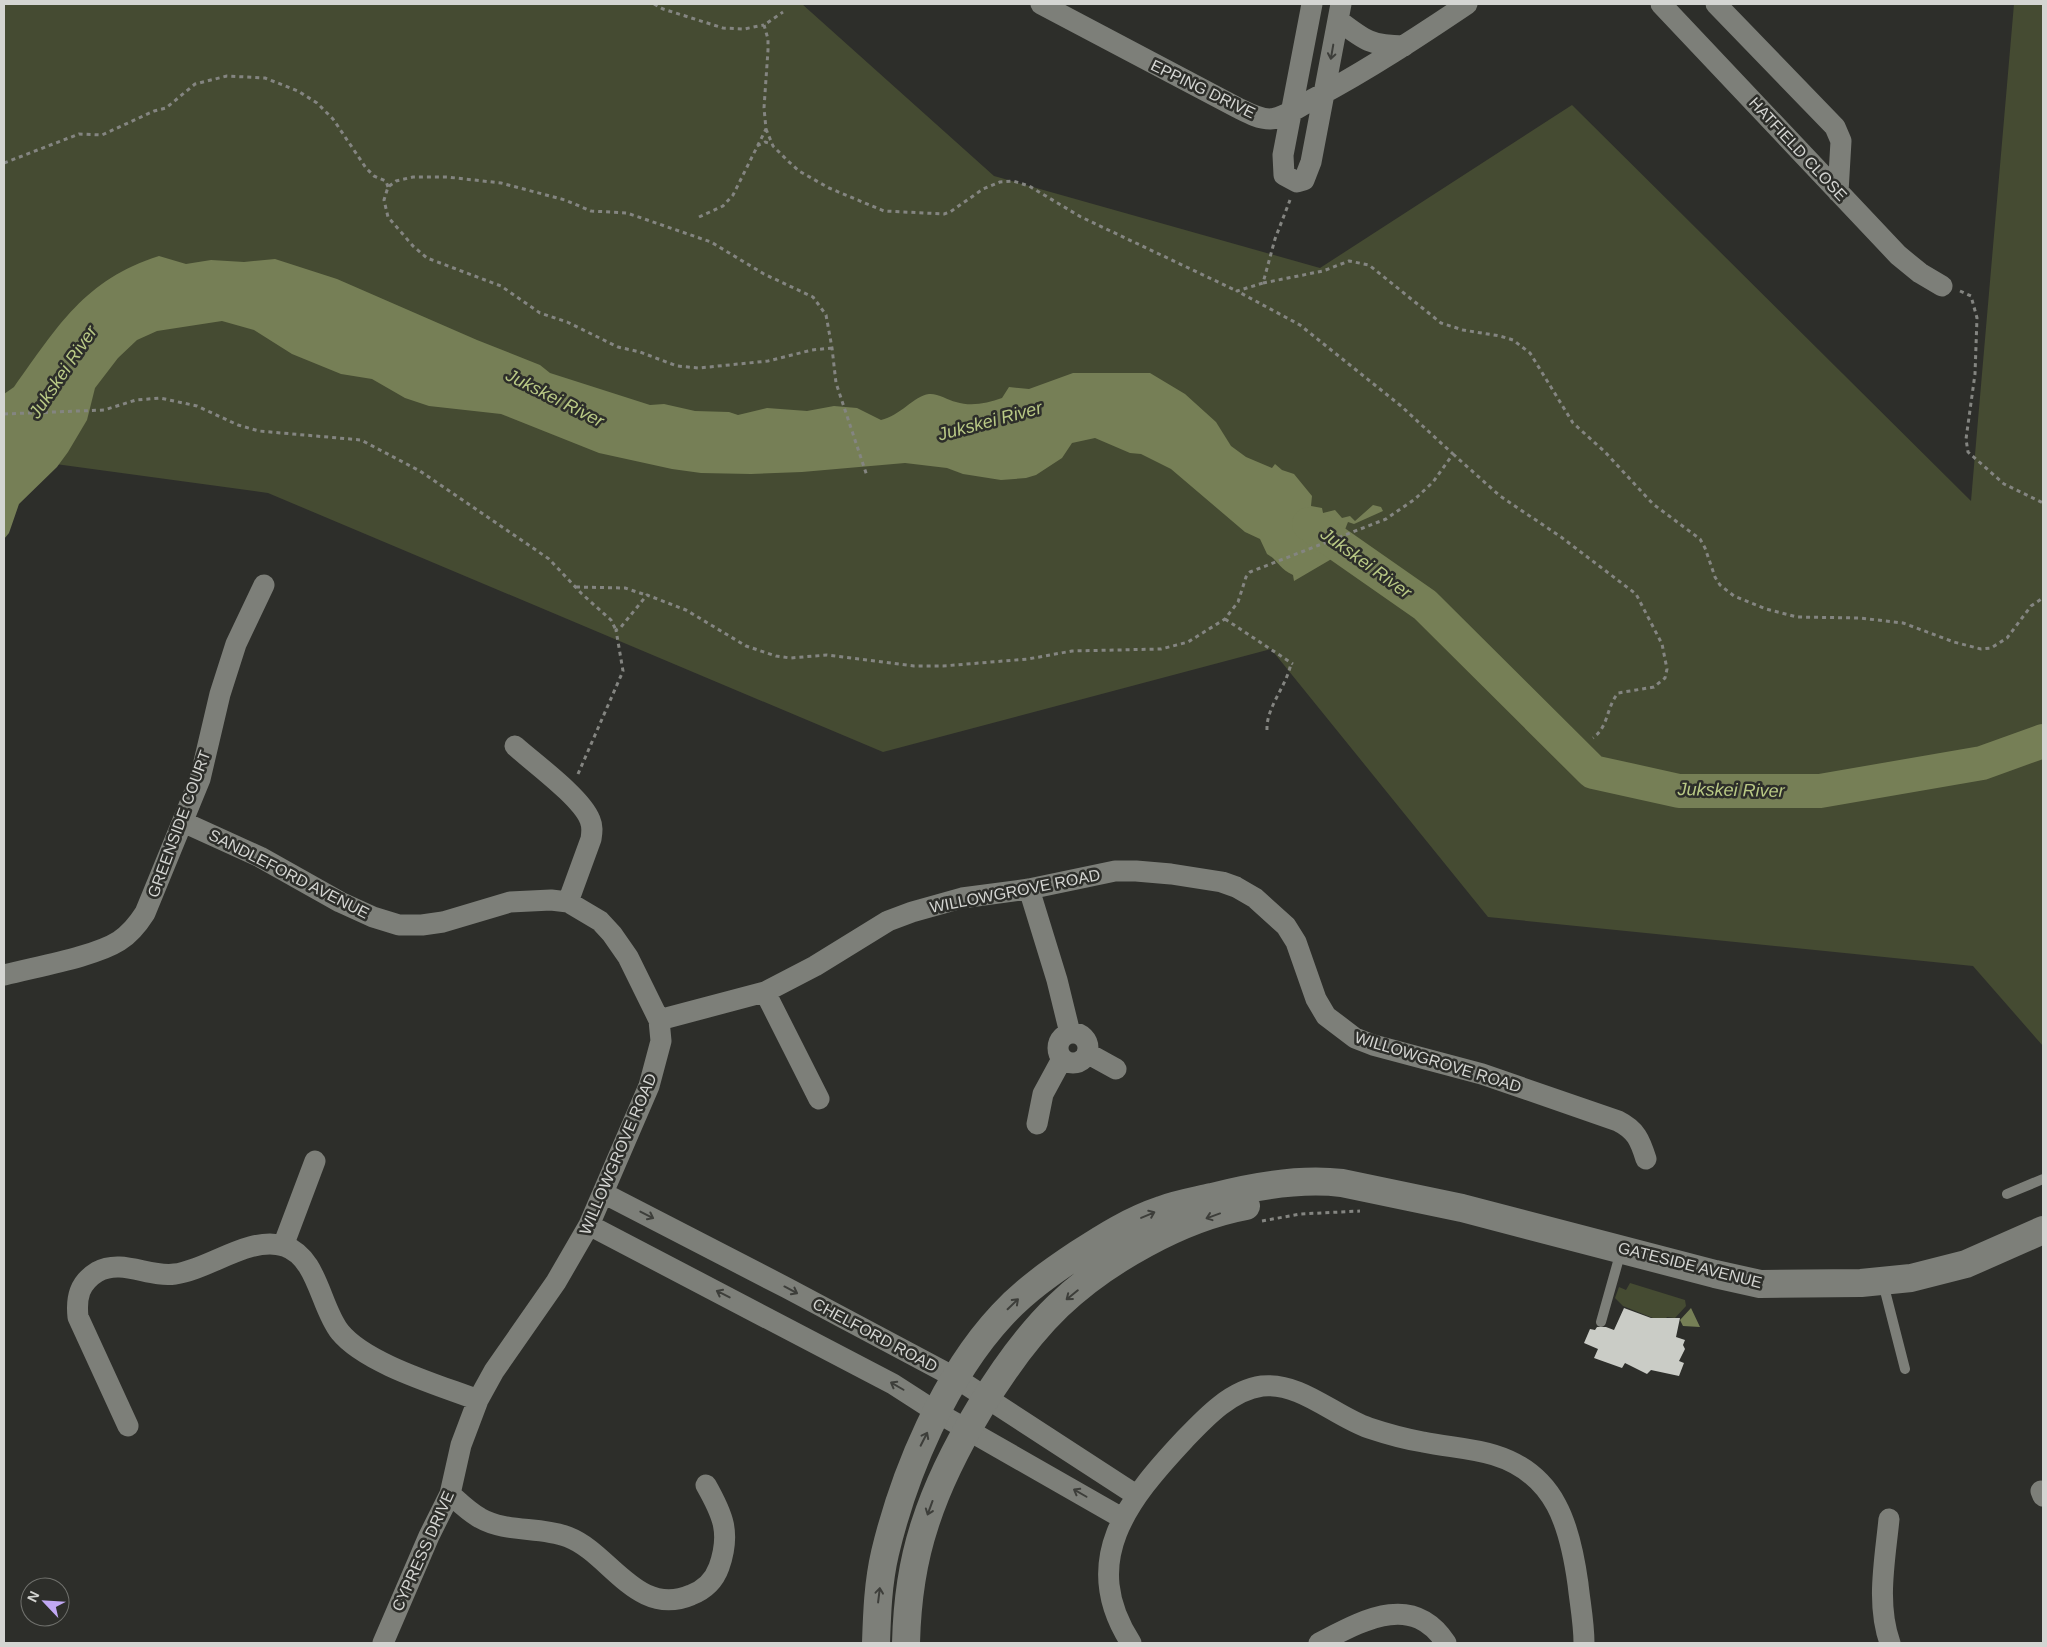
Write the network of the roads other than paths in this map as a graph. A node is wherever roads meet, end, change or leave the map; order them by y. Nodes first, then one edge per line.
1 (1041, 4) edge
2 (1312, 4) edge
3 (1467, 4) edge
4 (1661, 4) edge
5 (1716, 4) edge
6 (1339, 12) edge
7 (1404, 46) junction
8 (1324, 94) junction
9 (1293, 111) junction
10 (1838, 192) junction
11 (1942, 286) road end
12 (264, 585) dead end
13 (515, 746) dead end
14 (183, 822) junction
15 (1029, 889) junction
16 (568, 902) junction
17 (4, 975) edge
18 (765, 992) junction
19 (659, 1020) junction
20 (1070, 1033) junction
21 (1087, 1053) junction
22 (1062, 1059) junction
23 (1116, 1069) dead end
24 (819, 1099) dead end
25 (1037, 1124) dead end
26 (1646, 1158) dead end
27 (315, 1161) dead end
28 (2043, 1179) edge
29 (603, 1193) junction
30 (2007, 1194) dead end
31 (1365, 1200) junction
32 (589, 1225) junction
33 (2043, 1230) edge
34 (283, 1246) junction
35 (1622, 1248) junction
36 (1883, 1282) junction
37 (1601, 1322) dead end
38 (1905, 1369) dead end
39 (956, 1378) junction
40 (988, 1398) junction
41 (478, 1400) junction
42 (938, 1413) junction
43 (128, 1426) dead end
44 (1030, 1428) junction
45 (968, 1431) junction
46 (1014, 1455) junction
47 (706, 1485) dead end
48 (450, 1494) junction
49 (1136, 1494) junction
50 (1122, 1518) junction
51 (1889, 1519) dead end
52 (383, 1643) edge
53 (876, 1643) edge
54 (906, 1643) edge
55 (1131, 1643) edge
56 (1320, 1643) edge
57 (1446, 1643) edge
58 (1584, 1643) edge
59 (1890, 1643) edge

1 - 9 street, EPPING DRIVE
2 - 9 street
3 - 7 street, EPPING DRIVE
4 - 10 street, HATFIELD CLOSE
5 - 10 street
6 - 7 street
6 -> 8 street
7 - 8 street, EPPING DRIVE
8 - 9 street, EPPING DRIVE
8 - 9 street
10 - 11 street, HATFIELD CLOSE
12 - 14 street, GREENSIDE COURT
13 - 16 street
14 - 16 street, SANDLEFORD AVENUE
14 - 17 street, GREENSIDE COURT
15 - 18 street, WILLOWGROVE ROAD
15 - 20 street
15 - 26 street, WILLOWGROVE ROAD
16 - 19 street, SANDLEFORD AVENUE
18 - 19 street, WILLOWGROVE ROAD
18 - 24 street
19 - 29 street, WILLOWGROVE ROAD
20 - 21 street
20 - 22 street
21 - 22 street
21 - 23 street
22 - 25 street
27 - 34 street
28 - 30 lane
29 - 32 street, WILLOWGROVE ROAD
29 -> 39 street, CHELFORD ROAD
31 - 35 street, GATESIDE AVENUE
39 -> 31 street, GATESIDE AVENUE
31 -> 40 street, GATESIDE AVENUE
32 - 41 street, WILLOWGROVE ROAD
42 -> 32 street
33 - 36 street, GATESIDE AVENUE
34 - 41 street
34 - 43 street
35 - 36 street, GATESIDE AVENUE
35 - 37 lane
36 - 38 lane
39 - 40 street, CHELFORD ROAD
39 - 42 street, GATESIDE AVENUE
40 - 44 street, CHELFORD ROAD
40 - 45 street, GATESIDE AVENUE
41 - 48 street, CYPRESS DRIVE
42 - 45 street
53 -> 42 street, GATESIDE AVENUE
44 - 46 street
44 - 49 street, CHELFORD ROAD
45 - 46 street
45 -> 54 street, GATESIDE AVENUE
50 -> 46 street
47 - 48 street
48 - 52 street, CYPRESS DRIVE
49 - 50 street
49 - 58 street
50 - 55 street
51 - 59 street
56 - 57 street

